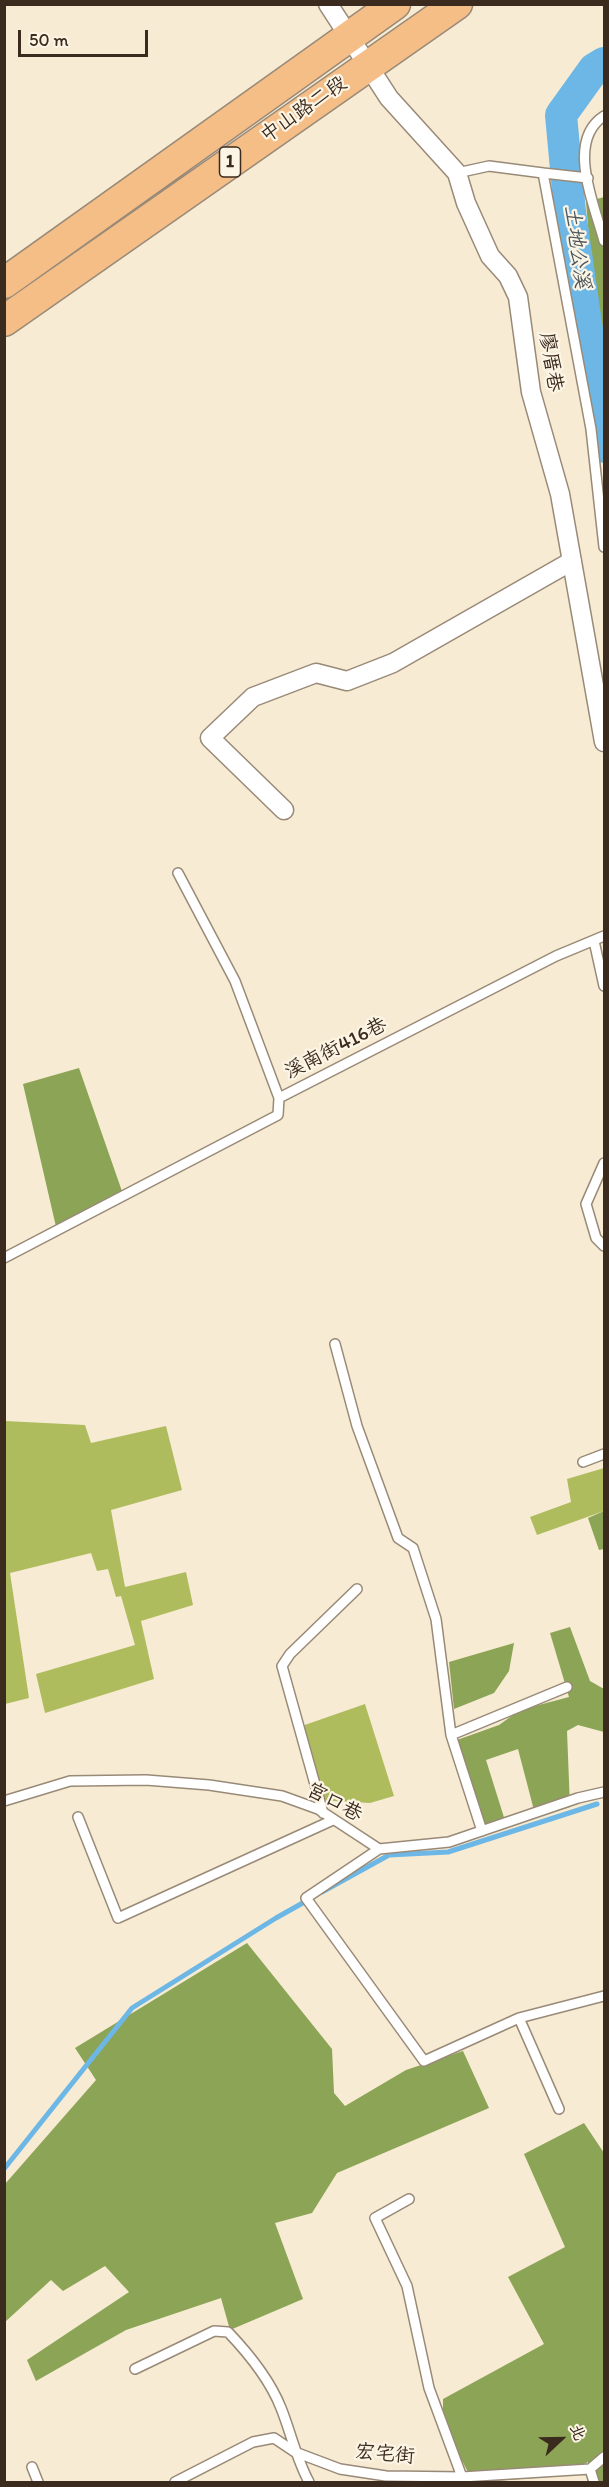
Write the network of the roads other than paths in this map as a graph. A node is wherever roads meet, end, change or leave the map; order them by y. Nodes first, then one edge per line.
1 (328, 4) edge
2 (394, 4) edge
3 (457, 4) edge
4 (349, 35) junction
5 (368, 65) junction
6 (604, 116) edge
7 (457, 173) junction
8 (543, 173) junction
9 (588, 178) junction
10 (604, 241) edge
11 (4, 283) edge
12 (4, 321) edge
13 (604, 547) edge
14 (572, 561) junction
15 (604, 742) edge
16 (284, 810) dead end
17 (178, 873) dead end
18 (604, 936) edge
19 (594, 941) junction
20 (604, 986) edge
21 (279, 1098) junction
22 (604, 1163) edge
23 (604, 1246) edge
24 (4, 1258) edge
25 (335, 1344) dead end
26 (604, 1454) edge
27 (583, 1462) dead end
28 (357, 1589) dead end
29 (567, 1687) dead end
30 (451, 1735) junction
31 (604, 1792) edge
32 (4, 1801) edge
33 (323, 1813) junction
34 (78, 1817) dead end
35 (333, 1820) junction
36 (482, 1831) junction
37 (379, 1849) junction
38 (604, 1996) edge
39 (519, 2018) junction
40 (559, 2109) dead end
41 (409, 2199) dead end
42 (135, 2369) dead end
43 (295, 2452) junction
44 (604, 2457) edge
45 (32, 2467) dead end
46 (590, 2469) junction
47 (462, 2477) junction
48 (481, 2479) edge
49 (38, 2482) edge
50 (175, 2482) edge
51 (309, 2482) edge
52 (594, 2482) edge

1 - 4 street, 廖厝巷
2 - 4 main road, 中山路二段 / 1
3 - 5 main road, 中山路二段 / 1
4 - 5 street, 廖厝巷
4 - 11 main road, 中山路二段 / 1
5 - 7 street, 廖厝巷
5 - 12 main road, 中山路二段 / 1
6 - 9 lane
7 - 8 lane
7 - 14 street, 廖厝巷
8 - 9 lane
8 - 13 lane
9 - 10 lane
14 - 15 street, 廖厝巷
14 - 16 street
17 - 21 lane
18 - 19 lane, 溪南街416巷
19 - 20 lane
19 - 21 lane, 溪南街416巷
21 - 24 lane, 溪南街416巷
22 - 23 lane
25 - 30 lane
26 - 27 lane
28 - 33 lane
29 - 30 lane
30 - 36 lane
31 - 36 lane
32 - 33 lane, 宮口巷
33 - 35 lane, 宮口巷
34 - 35 lane
35 - 37 lane, 宮口巷
36 - 37 lane
37 - 39 lane
38 - 39 lane
39 - 40 lane
41 - 47 lane
42 - 43 lane
43 - 47 lane, 宏宅街
43 - 50 lane, 宏宅街
43 - 51 lane
44 - 46 lane
45 - 49 lane
46 - 48 lane, 宏宅街
46 - 52 lane
47 - 48 lane, 宏宅街

